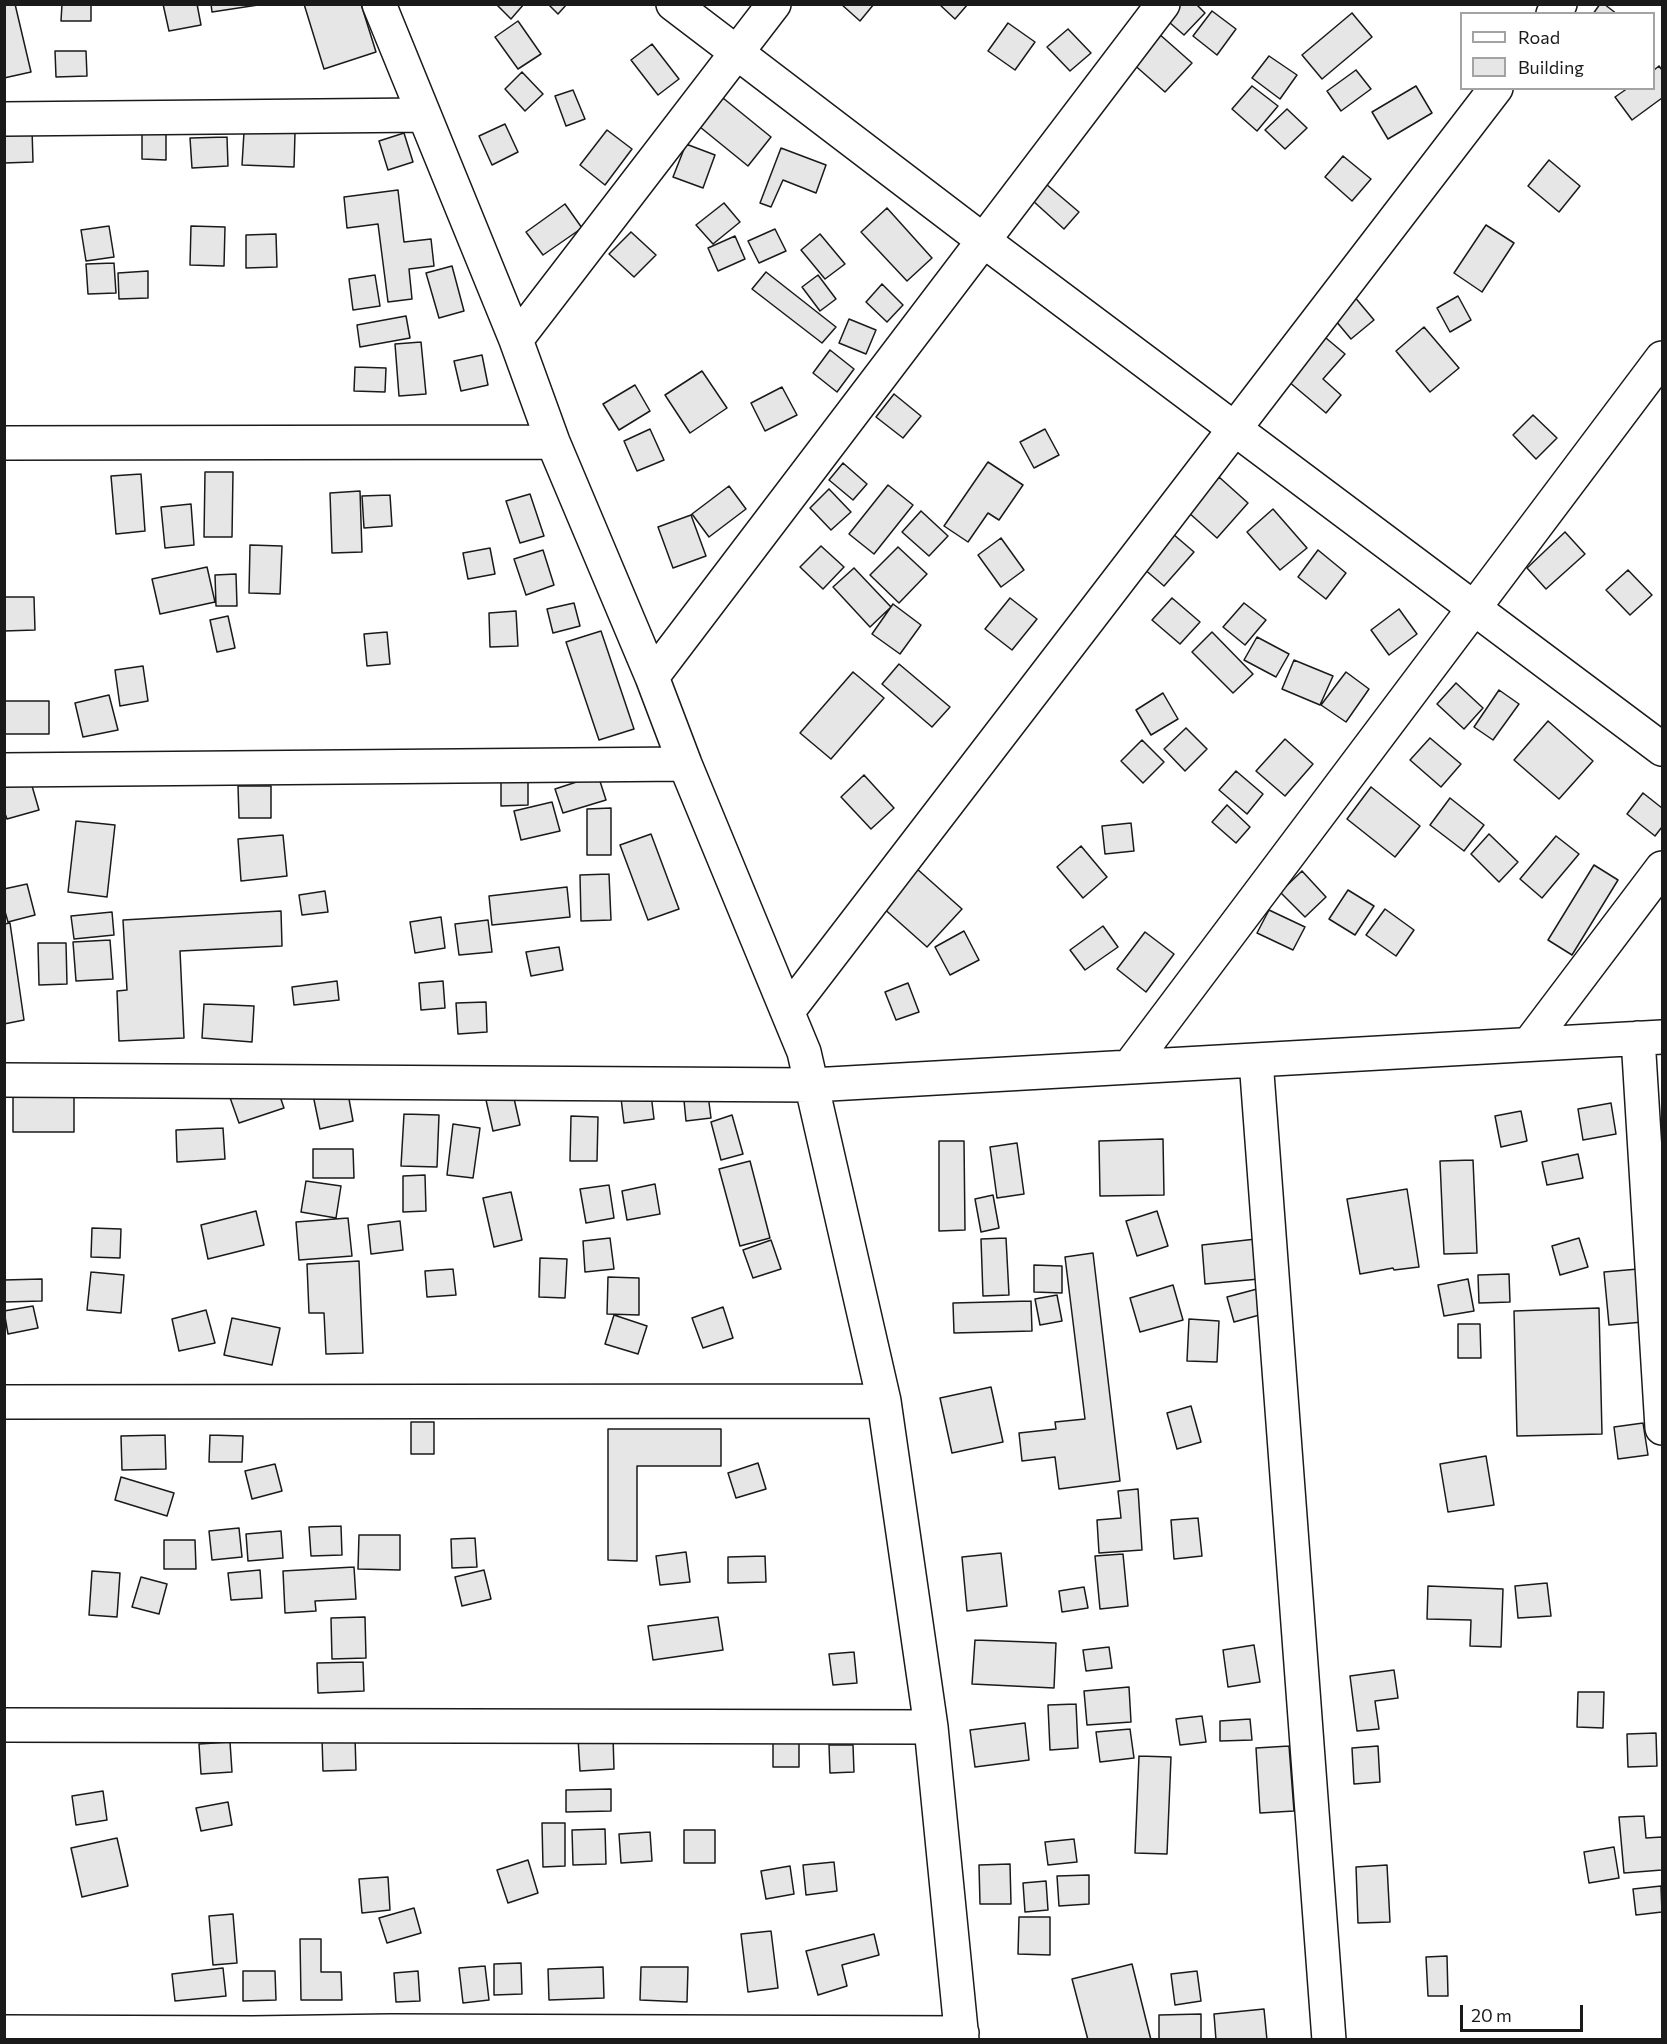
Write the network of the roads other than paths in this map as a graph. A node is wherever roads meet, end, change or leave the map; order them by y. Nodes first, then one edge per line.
1 (380, 4) edge
2 (673, 4) edge
3 (774, 4) edge
4 (1163, 4) edge
5 (737, 52) junction
6 (1494, 90) edge
7 (424, 115) junction
8 (4, 118) edge
9 (984, 241) junction
10 (516, 340) junction
11 (1662, 358) edge
12 (1235, 428) junction
13 (4, 442) edge
14 (553, 442) junction
15 (1474, 607) junction
16 (652, 677) junction
17 (1662, 749) edge
18 (685, 764) junction
19 (4, 770) edge
20 (1662, 868) edge
21 (788, 1011) junction
22 (1650, 1037) edge
23 (1529, 1044) junction
24 (1256, 1060) junction
25 (1129, 1067) junction
26 (4, 1080) edge
27 (812, 1085) junction
28 (884, 1401) junction
29 (4, 1402) edge
30 (1662, 1428) edge
31 (4, 1725) edge
32 (931, 1727) junction
33 (4, 2032) edge
34 (962, 2036) edge
35 (1329, 2040) edge

1 - 7 street
2 - 5 street
3 - 5 street
4 - 9 street
5 - 9 street
5 - 10 street
6 - 12 street
7 - 8 street
7 - 10 street
9 - 12 street
9 - 16 street
10 - 14 street
11 - 15 street
12 - 15 street
12 - 21 street
13 - 14 street
14 - 16 street
15 - 17 street
15 - 25 street
16 - 18 street
18 - 19 street
18 - 21 street
20 - 23 street
21 - 27 street
22 - 23 street
22 - 30 street
23 - 24 street
24 - 25 street
24 - 35 street
25 - 27 street
26 - 27 street
27 - 28 street
28 - 29 street
28 - 32 street
31 - 32 street
32 - 34 street
33 - 34 street

